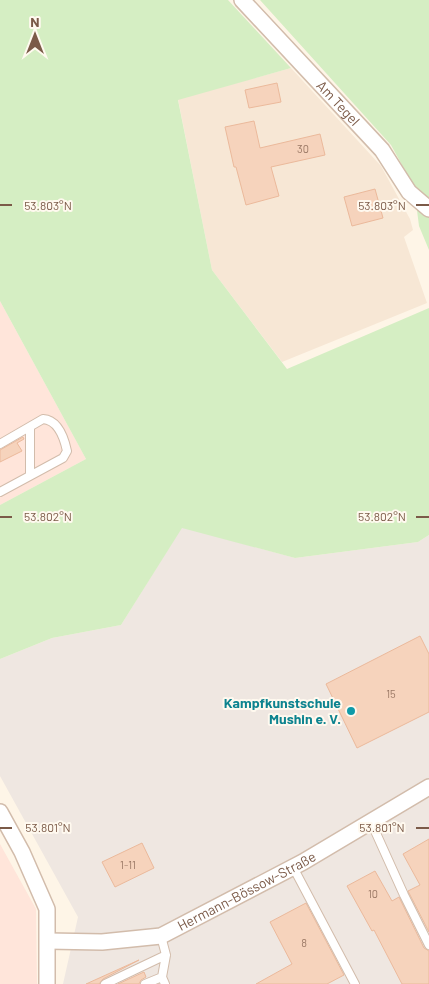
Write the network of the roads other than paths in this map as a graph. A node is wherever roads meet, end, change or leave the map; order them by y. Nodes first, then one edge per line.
1 (242, 0) edge
2 (429, 209) edge
3 (30, 427) junction
4 (0, 444) edge
5 (30, 476) junction
6 (0, 492) edge
7 (428, 789) edge
8 (0, 812) edge
9 (371, 822) junction
10 (293, 867) junction
11 (161, 936) junction
12 (48, 941) junction
13 (429, 945) edge
14 (166, 956) junction
15 (164, 980) edge
16 (47, 984) edge
17 (105, 984) edge
18 (145, 984) edge
19 (354, 984) edge

1 - 2 street, Am Tegel
3 - 4 lane
3 - 5 lane
3 - 5 lane
5 - 6 lane
7 - 9 street, Hermann-Bössow-Straße
8 - 12 street
9 - 10 street, Hermann-Bössow-Straße
9 - 13 lane
10 - 11 street, Hermann-Bössow-Straße
10 - 19 lane
11 - 12 street, Hermann-Bössow-Straße
11 - 14 lane
12 - 16 street
14 - 15 lane
14 - 17 lane
15 - 18 lane

